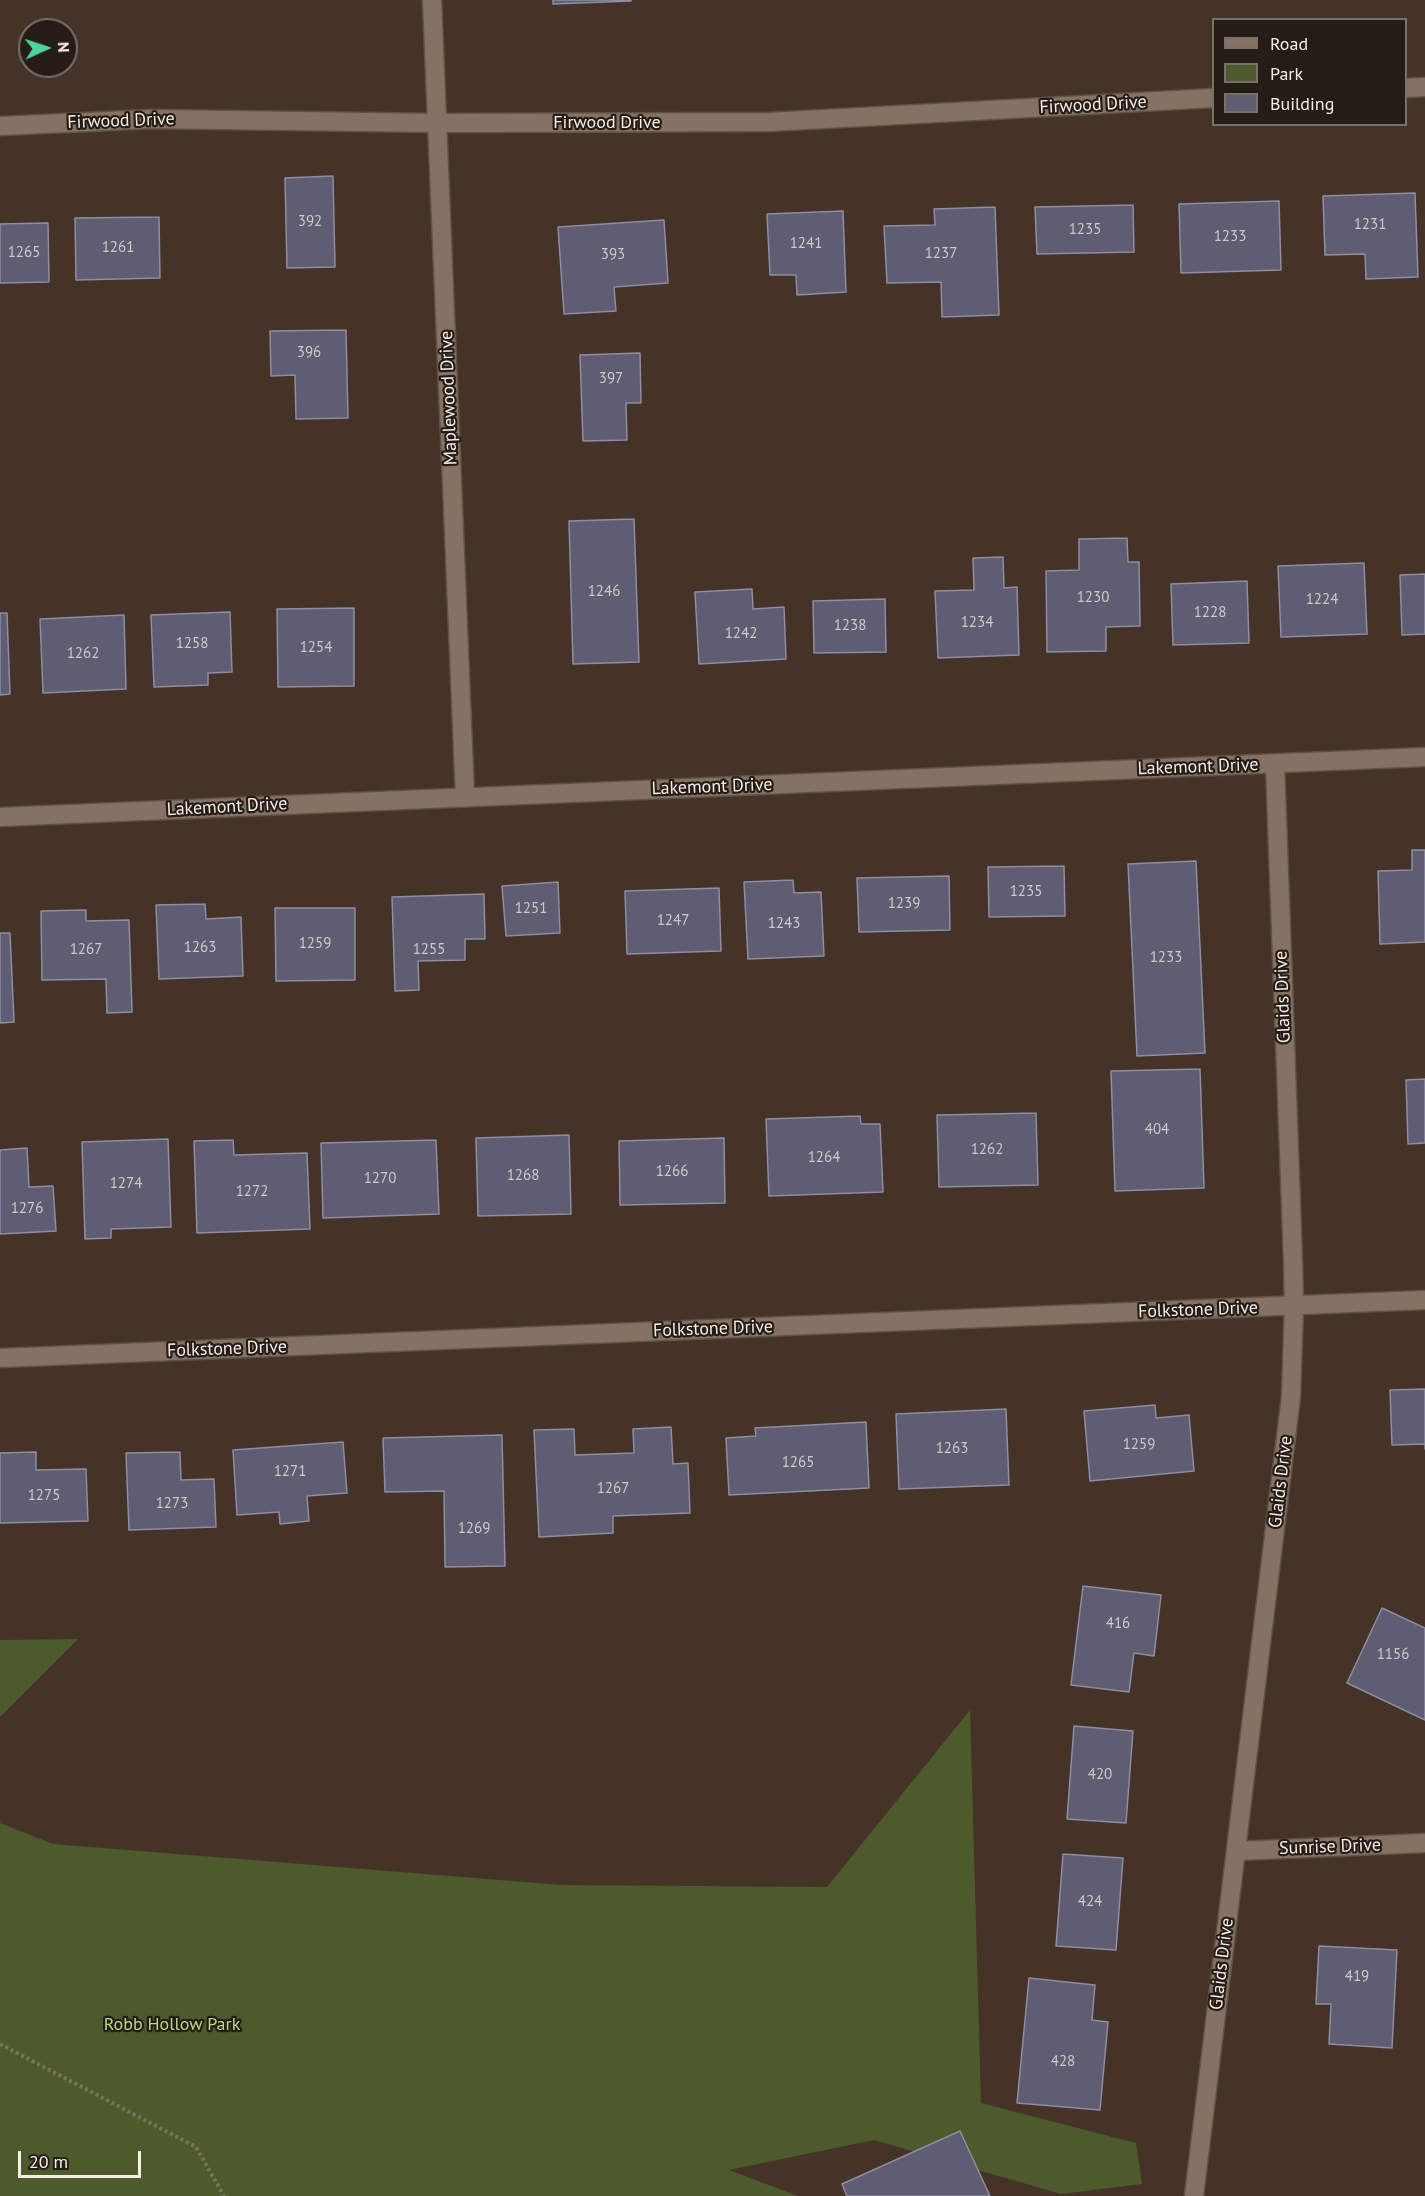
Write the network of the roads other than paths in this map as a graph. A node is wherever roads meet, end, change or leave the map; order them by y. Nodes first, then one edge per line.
1 (432, 0) edge
2 (1425, 87) edge
3 (1407, 88) edge
4 (1212, 98) edge
5 (437, 123) junction
6 (0, 126) edge
7 (1425, 757) edge
8 (1275, 764) junction
9 (465, 797) junction
10 (0, 817) edge
11 (1425, 1300) edge
12 (1294, 1306) junction
13 (0, 1358) edge
14 (1425, 1843) edge
15 (1236, 1851) junction
16 (1194, 2196) edge

1 - 5 street, Maplewood Drive
2 - 3 street
4 - 5 street, Firwood Drive
5 - 6 street, Firwood Drive
5 - 9 street, Maplewood Drive
7 - 8 street, Lakemont Drive
8 - 9 street, Lakemont Drive
8 - 12 street, Glaids Drive
9 - 10 street, Lakemont Drive
11 - 12 street, Folkstone Drive
12 - 13 street, Folkstone Drive
12 - 15 street, Glaids Drive
14 - 15 street, Sunrise Drive
15 - 16 street, Glaids Drive

